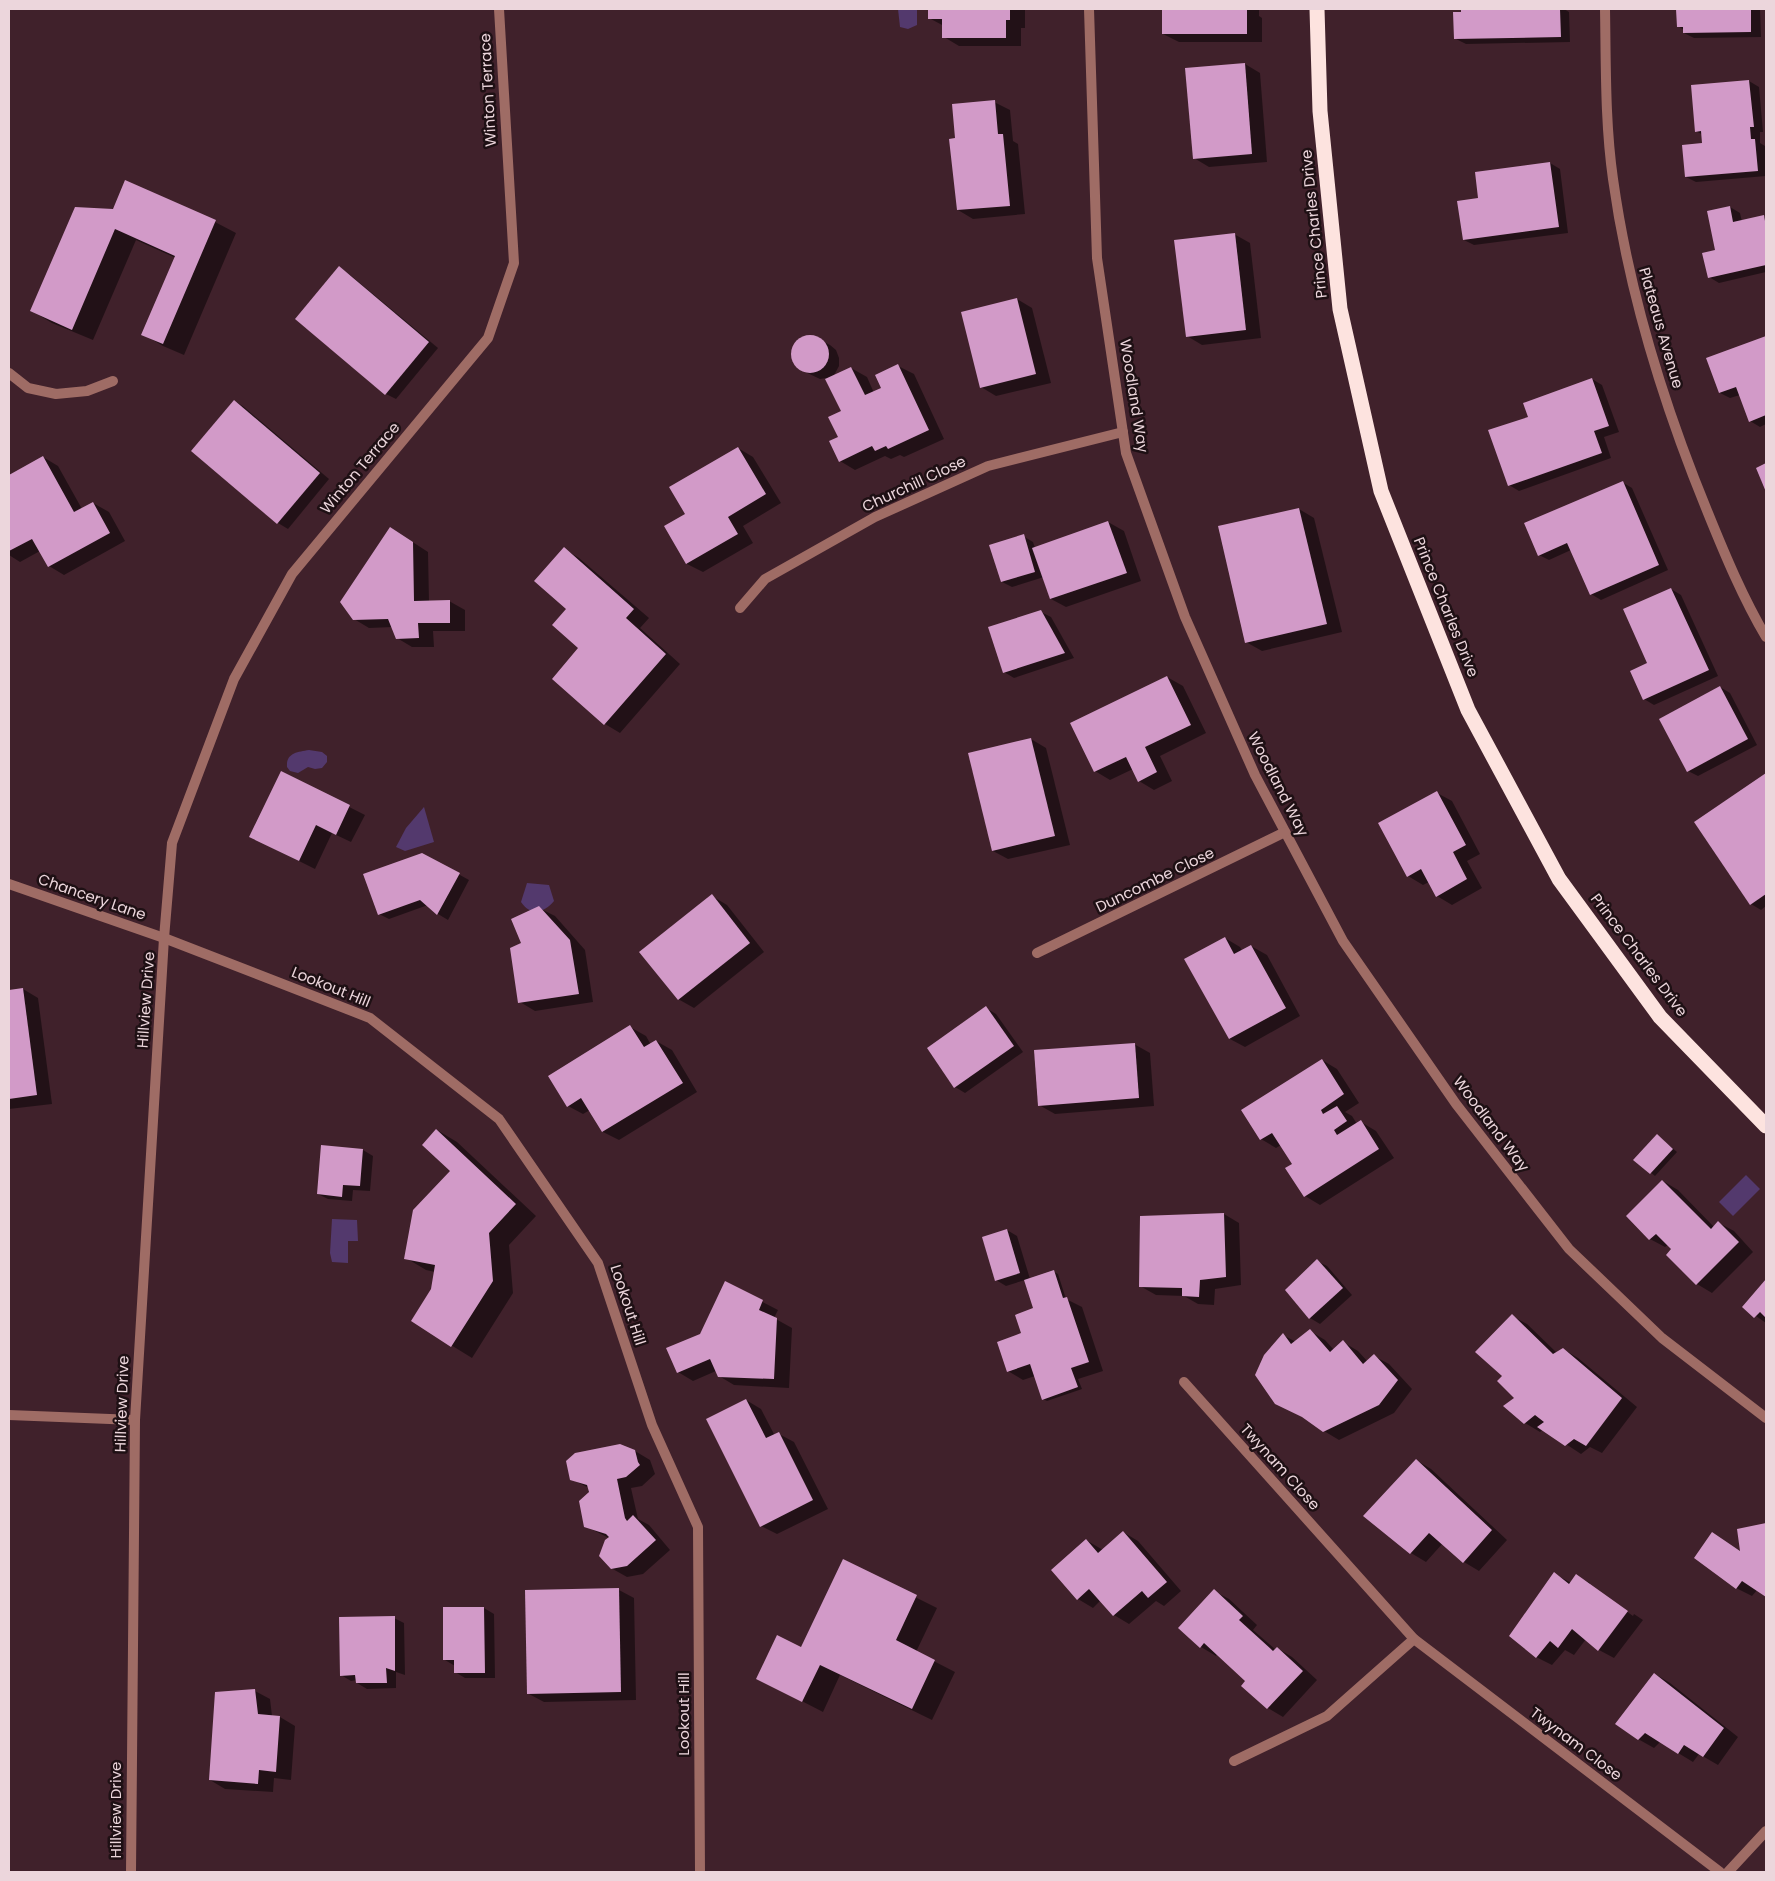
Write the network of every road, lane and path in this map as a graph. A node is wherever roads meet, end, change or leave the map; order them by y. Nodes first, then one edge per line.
1 (499, 9) edge
2 (1089, 9) edge
3 (1317, 9) edge
4 (1605, 9) edge
5 (9, 373) edge
6 (113, 381) dead end
7 (1123, 432) junction
8 (740, 608) dead end
9 (1766, 637) edge
10 (1285, 832) junction
11 (9, 884) edge
12 (164, 938) junction
13 (1037, 953) dead end
14 (1766, 1126) edge
15 (1184, 1382) dead end
16 (9, 1415) edge
17 (1766, 1418) edge
18 (134, 1420) junction
19 (1414, 1639) junction
20 (1234, 1761) dead end
21 (1766, 1831) edge
22 (131, 1872) edge
23 (700, 1872) edge
24 (1720, 1872) edge
25 (1728, 1872) edge

1 - 12 street, Winton Terrace
2 - 7 street, Woodland Way
3 - 14 highway, Prince Charles Drive
4 - 9 street, Plateaus Avenue
5 - 6 street
7 - 8 street, Churchill Close
7 - 10 street, Woodland Way
10 - 13 street, Duncombe Close
10 - 17 street, Woodland Way
11 - 12 street, Chancery Lane
12 - 18 street, Hillview Drive
12 - 23 street, Lookout Hill
15 - 19 street, Twynam Close
16 - 18 street
18 - 22 street, Hillview Drive
19 - 20 street
19 - 24 street, Twynam Close
21 - 25 street

